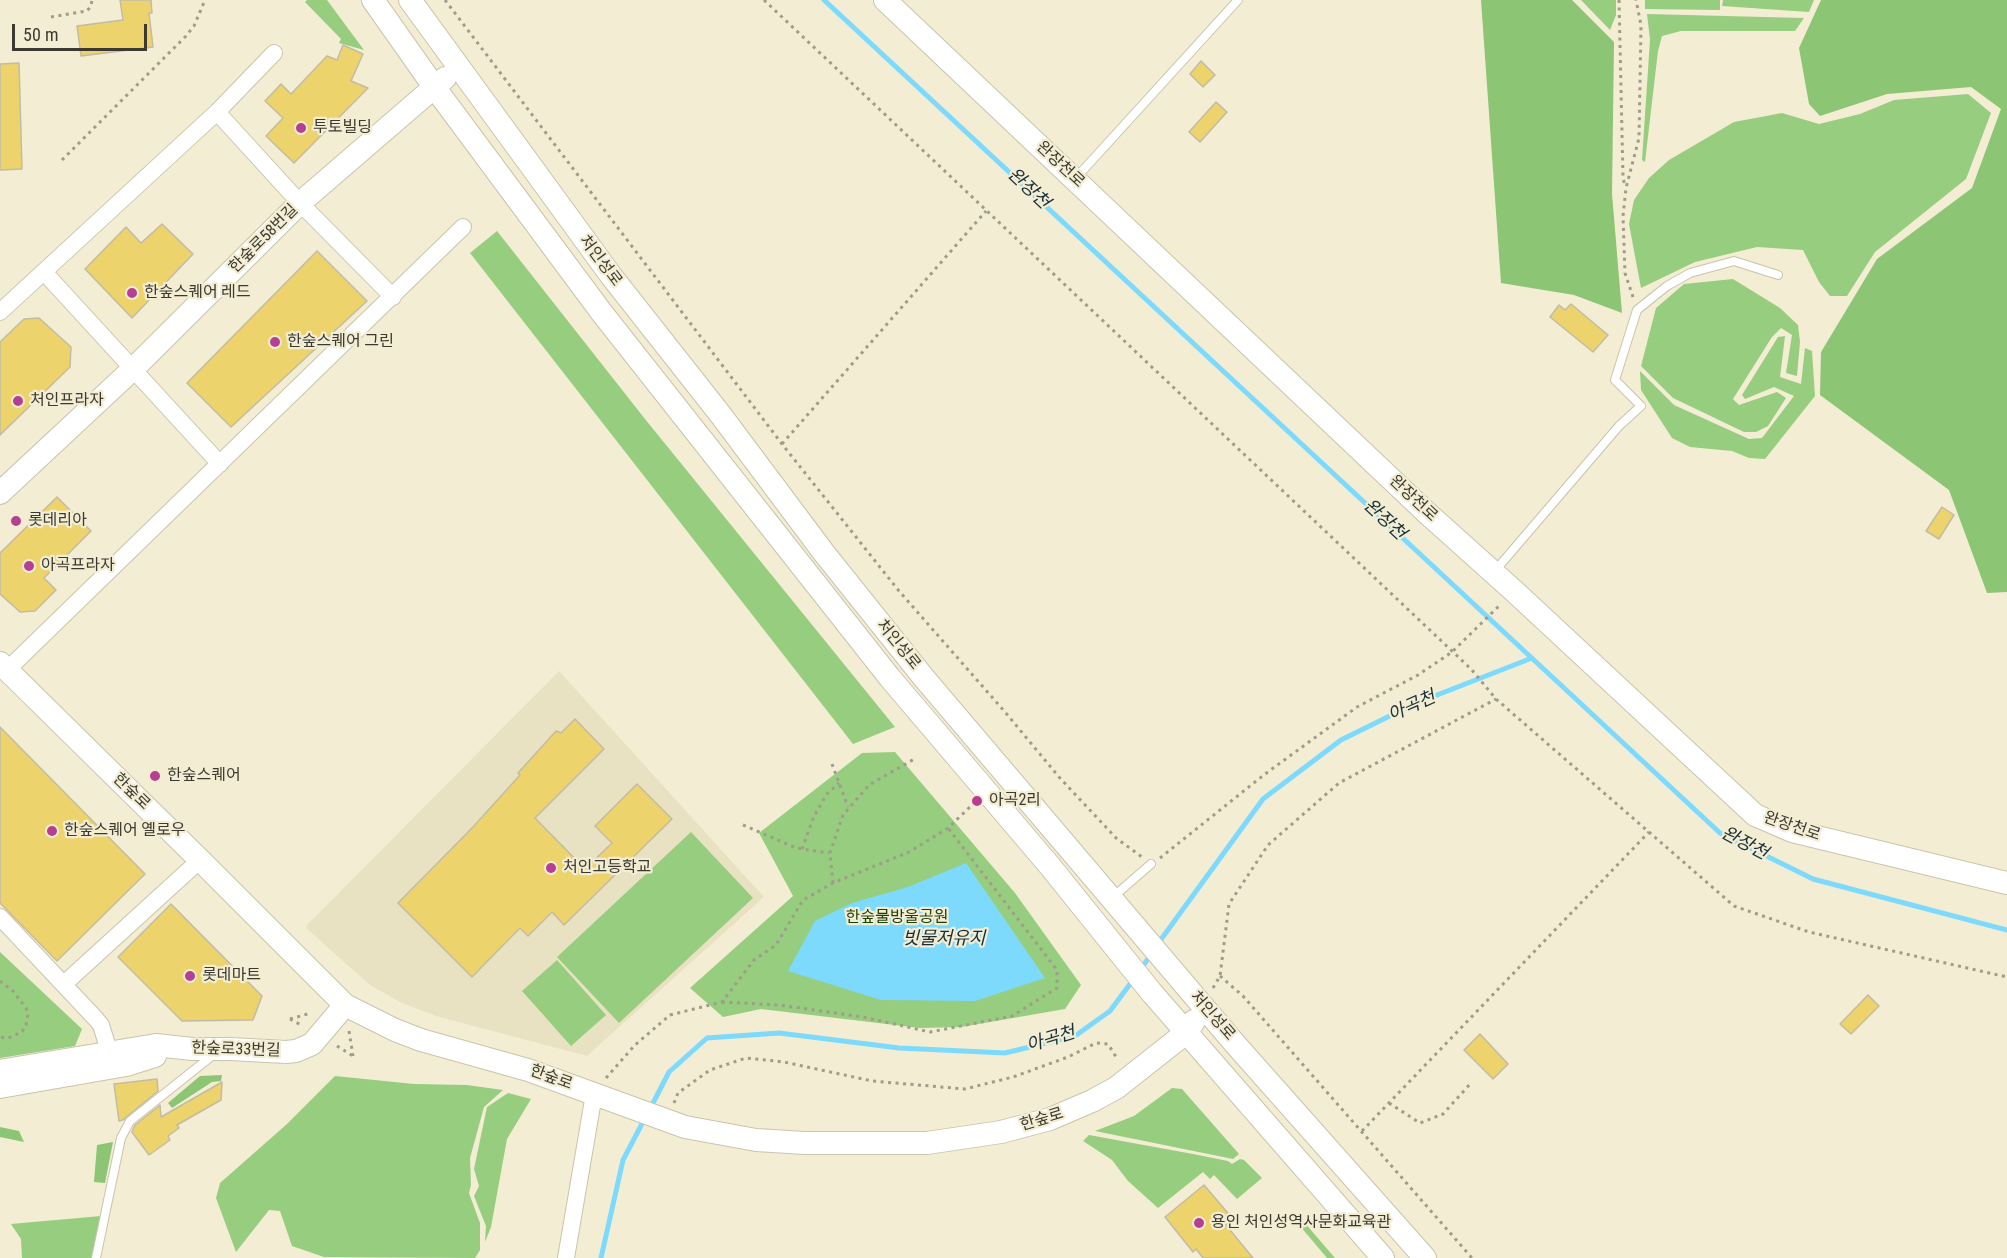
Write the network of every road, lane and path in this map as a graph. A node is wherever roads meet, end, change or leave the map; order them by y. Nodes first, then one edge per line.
1 (92, 0) edge
2 (205, 0) edge
3 (373, 0) edge
4 (410, 0) edge
5 (445, 0) edge
6 (764, 0) edge
7 (885, 0) edge
8 (1238, 0) edge
9 (1619, 0) edge
10 (1636, 0) edge
11 (51, 17) dead end
12 (274, 53) dead end
13 (457, 66) junction
14 (435, 88) junction
15 (217, 112) junction
16 (62, 160) dead end
17 (1074, 179) junction
18 (1626, 188) junction
19 (300, 203) junction
20 (986, 211) junction
21 (463, 227) dead end
22 (44, 272) junction
23 (1778, 275) dead end
24 (393, 297) junction
25 (1637, 310) junction
26 (0, 312) edge
27 (134, 368) junction
28 (782, 444) junction
29 (220, 464) junction
30 (0, 493) edge
31 (1494, 573) junction
32 (1497, 608) dead end
33 (1452, 652) junction
34 (3, 667) edge
35 (1496, 699) junction
36 (916, 758) dead end
37 (832, 764) dead end
38 (839, 783) junction
39 (986, 791) junction
40 (849, 808) junction
41 (743, 825) dead end
42 (948, 828) junction
43 (1649, 832) junction
44 (802, 849) junction
45 (830, 853) junction
46 (200, 860) junction
47 (1151, 864) junction
48 (832, 883) junction
49 (2007, 883) edge
50 (1118, 906) junction
51 (0, 916) edge
52 (1220, 976) junction
53 (2007, 977) edge
54 (0, 981) edge
55 (64, 984) junction
56 (722, 1002) junction
57 (345, 1005) junction
58 (1203, 1006) junction
59 (1187, 1032) junction
60 (0, 1037) edge
61 (180, 1048) junction
62 (220, 1049) junction
63 (109, 1052) junction
64 (0, 1071) edge
65 (1130, 1077) junction
66 (1471, 1083) dead end
67 (0, 1087) edge
68 (594, 1094) junction
69 (1389, 1103) junction
70 (664, 1121) junction
71 (1362, 1131) junction
72 (96, 1258) edge
73 (566, 1258) edge
74 (1383, 1258) edge
75 (1425, 1258) edge
76 (1472, 1258) edge

1 - 11 path
2 - 16 path
3 - 14 street, 처인성로
4 - 13 street, 처인성로
5 - 28 path
6 - 20 path
7 - 17 street, 완장천로
8 - 17 lane
9 - 18 path
10 - 18 path
12 - 15 street
13 - 14 street, 한숲로58번길
13 - 50 street, 처인성로
14 - 19 street, 한숲로58번길
14 - 39 street, 처인성로
15 - 19 street
15 - 22 street
17 - 31 street, 완장천로
18 - 25 path
19 - 24 street
19 - 27 street, 한숲로58번길
20 - 28 path
20 - 33 path
21 - 24 street
22 - 26 street
22 - 27 street
23 - 25 lane
24 - 29 street
25 - 31 lane
27 - 29 street
27 - 30 street, 한숲로58번길
28 - 47 path
29 - 34 street
31 - 49 street, 완장천로
32 - 33 path
33 - 35 path
33 - 47 path
34 - 46 street, 한숲로
35 - 43 path
35 - 52 path
36 - 40 path
37 - 38 path
38 - 40 path
38 - 44 path
39 - 42 path
39 - 59 street, 처인성로
40 - 45 path
41 - 44 path
42 - 48 path
42 - 56 path
43 - 53 path
43 - 69 path
44 - 45 path
45 - 48 path
46 - 55 street
46 - 57 street, 한숲로
47 - 50 lane
48 - 56 path
50 - 58 street, 처인성로
51 - 55 street
52 - 58 path
52 - 71 path
54 - 60 path
55 - 63 street
56 - 68 path
57 - 62 street, 한숲로33번길
57 - 68 street, 한숲로
58 - 59 street, 한숲로
58 - 75 street, 처인성로
59 - 65 street, 한숲로
59 - 74 street, 처인성로
61 - 62 street, 한숲로33번길
61 - 63 street, 한숲로33번길
61 - 67 street, 한숲로33번길
62 - 72 lane
63 - 64 street, 한숲로33번길
65 - 70 street, 한숲로
65 - 70 path
66 - 69 path
68 - 70 street, 한숲로
68 - 73 street
69 - 71 path
71 - 76 path

